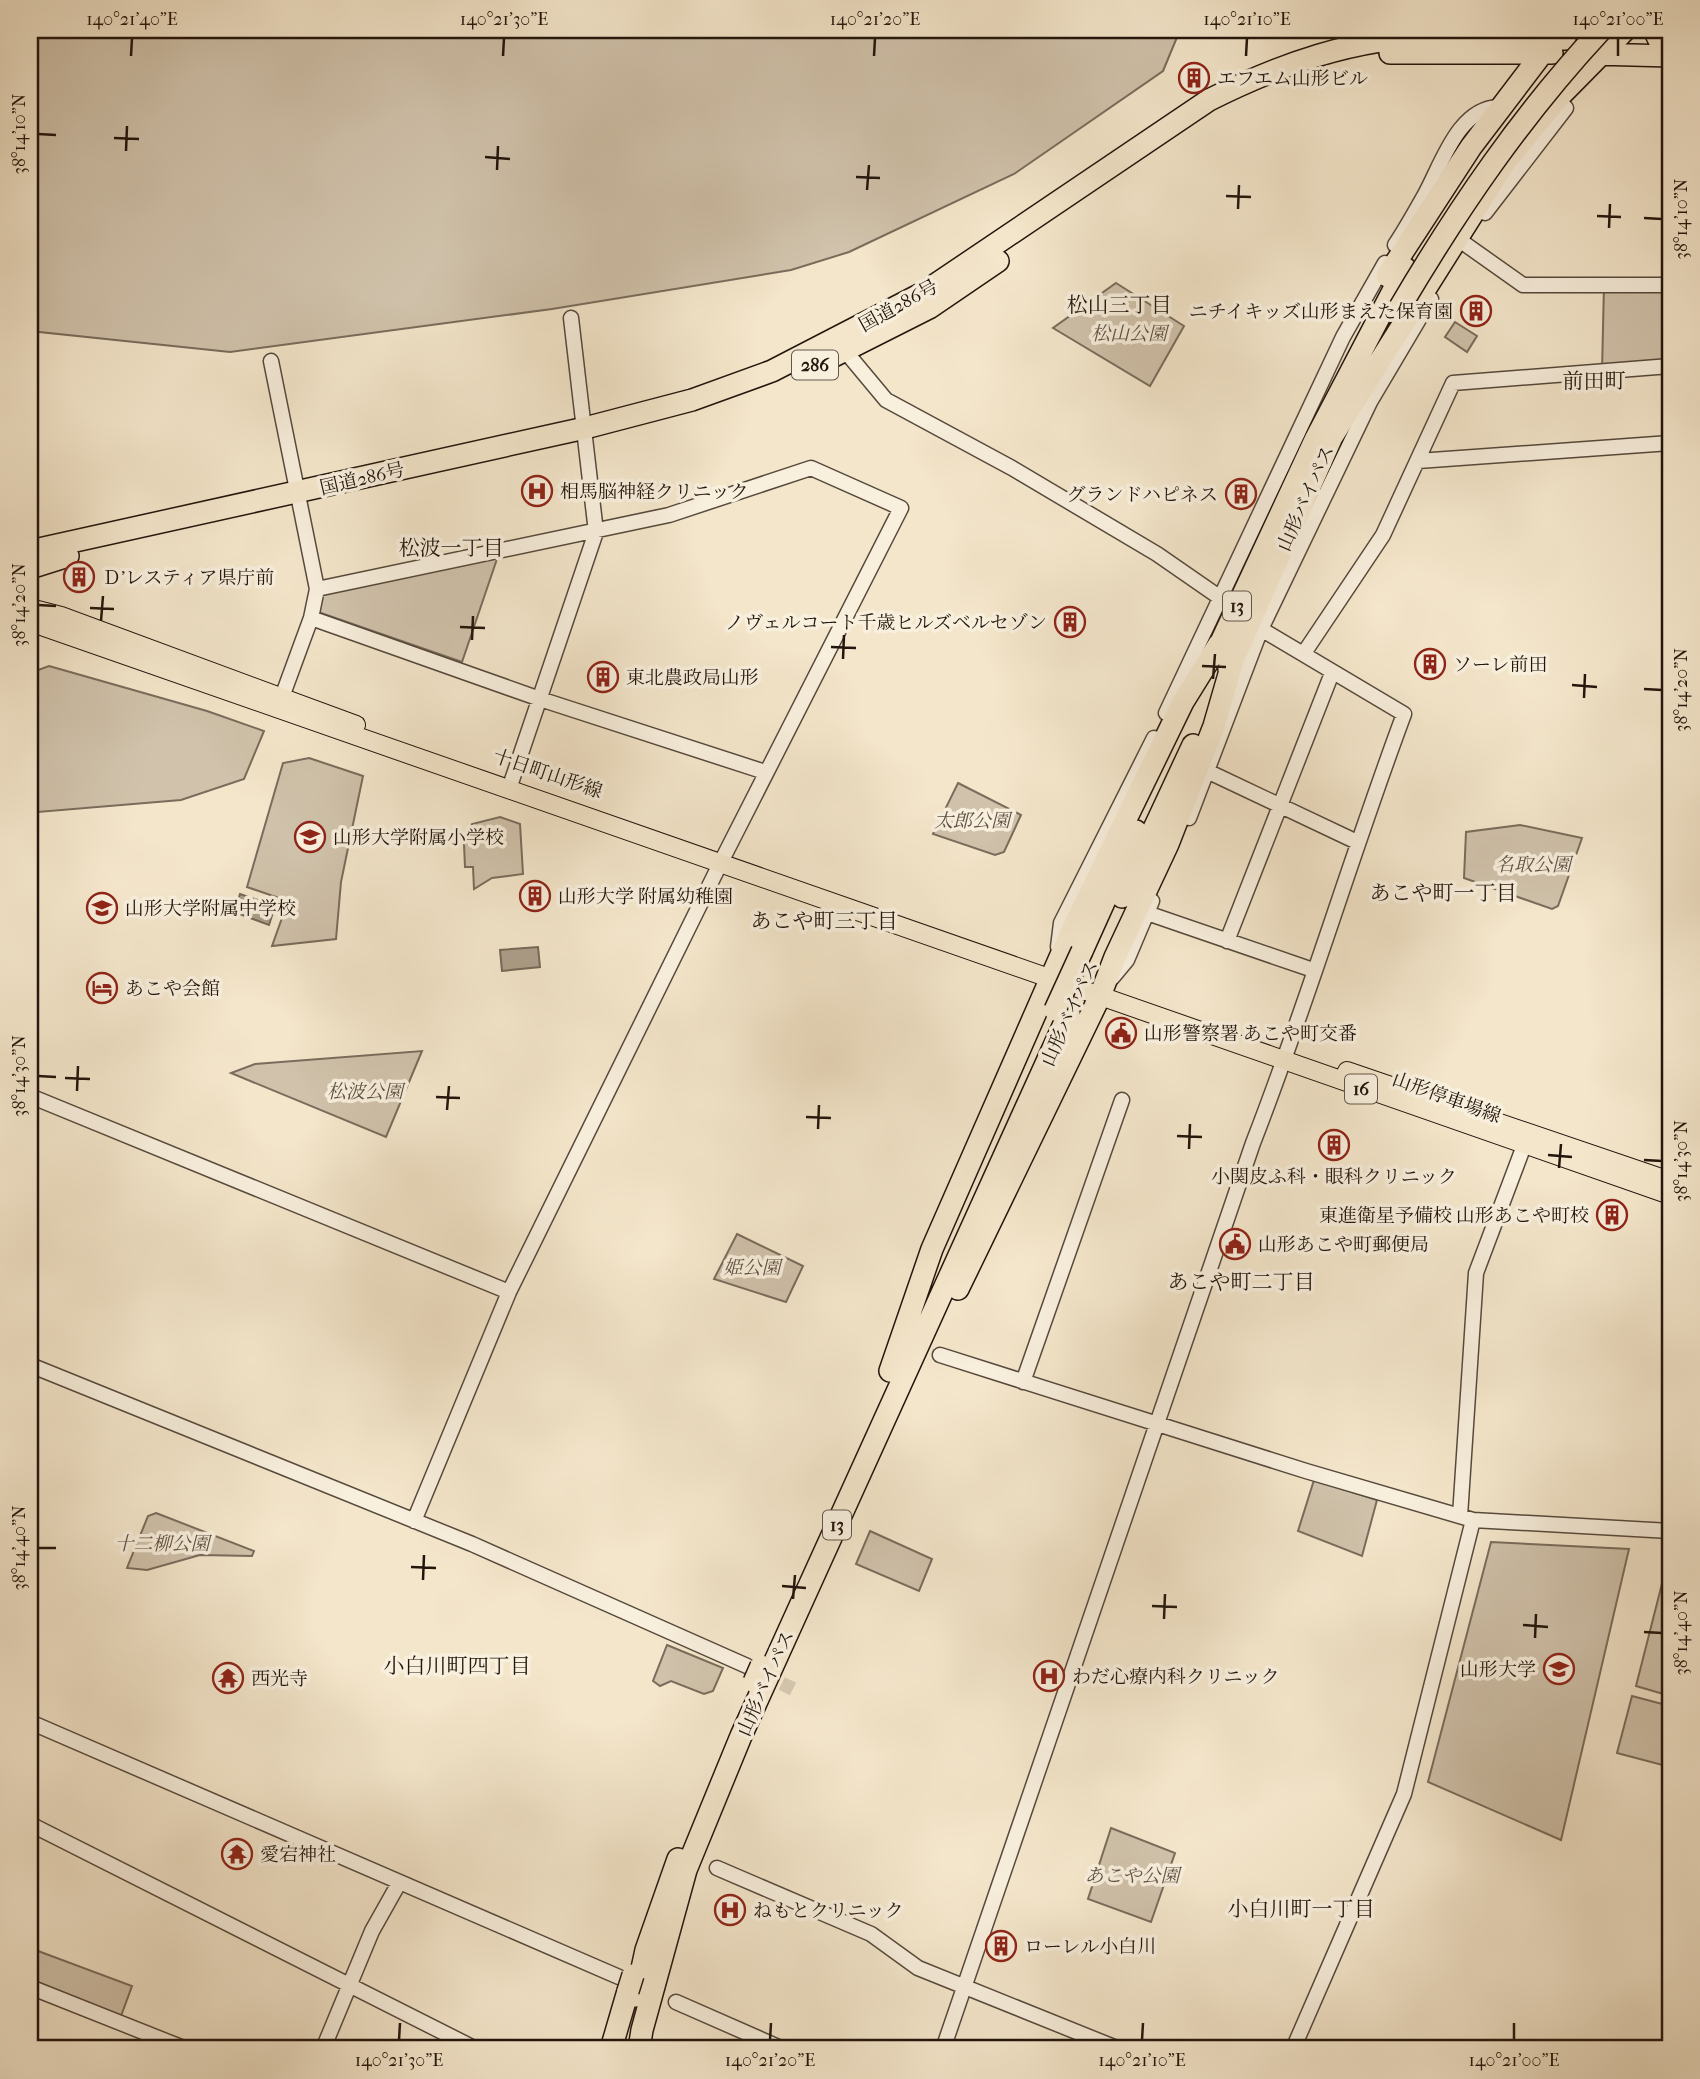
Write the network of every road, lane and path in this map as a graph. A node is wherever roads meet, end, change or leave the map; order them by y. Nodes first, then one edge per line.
1 (1560, 41) edge
2 (1606, 42) edge
3 (1665, 44) edge
4 (1488, 53) junction
5 (1557, 99) junction
6 (1502, 104) junction
7 (1465, 244) junction
8 (1670, 285) edge
9 (571, 318) dead end
10 (841, 346) junction
11 (271, 361) dead end
12 (1670, 366) edge
13 (586, 434) junction
14 (1324, 437) junction
15 (1670, 443) edge
16 (1418, 461) junction
17 (298, 500) junction
18 (596, 532) junction
19 (30, 551) edge
20 (30, 568) edge
21 (317, 589) junction
22 (1222, 598) junction
23 (30, 608) edge
24 (311, 618) junction
25 (30, 622) edge
26 (1262, 629) junction
27 (1227, 651) junction
28 (1304, 653) junction
29 (1332, 673) junction
30 (282, 697) junction
31 (540, 699) junction
32 (765, 772) junction
33 (1209, 772) junction
34 (511, 783) junction
35 (1279, 806) junction
36 (1357, 842) junction
37 (721, 860) junction
38 (1147, 913) junction
39 (1227, 941) junction
40 (1313, 970) junction
41 (1054, 974) junction
42 (1103, 990) junction
43 (1062, 1012) junction
44 (1287, 1056) junction
45 (30, 1096) edge
46 (1122, 1100) dead end
47 (1526, 1140) junction
48 (1670, 1181) edge
49 (1670, 1195) edge
50 (509, 1292) junction
51 (940, 1355) dead end
52 (30, 1365) edge
53 (890, 1371) junction
54 (1023, 1382) junction
55 (1158, 1424) junction
56 (862, 1469) junction
57 (1466, 1518) junction
58 (414, 1521) junction
59 (1670, 1531) edge
60 (754, 1671) junction
61 (30, 1722) edge
62 (30, 1824) edge
63 (717, 1868) dead end
64 (399, 1882) junction
65 (665, 1888) junction
66 (662, 1954) junction
67 (627, 1981) junction
68 (350, 1985) junction
69 (964, 1986) junction
70 (30, 1987) edge
71 (676, 2002) dead end
72 (186, 2049) edge
73 (323, 2049) edge
74 (476, 2049) edge
75 (611, 2049) edge
76 (625, 2049) edge
77 (639, 2049) edge
78 (653, 2049) edge
79 (783, 2049) edge
80 (943, 2049) edge
81 (1119, 2049) edge
82 (1293, 2049) edge

1 - 4 highway, 国道286号 / 286
1 - 6 highway
1 - 10 highway, 国道286号 / 286
1 - 14 highway, 山形バイパス / 13
2 - 3 highway
2 - 5 highway
2 - 14 highway, 山形バイパス / 13, bridge
4 - 6 highway
4 - 10 highway, 国道286号 / 286
5 - 7 street
5 - 14 highway
6 - 14 highway
6 - 22 street
7 - 8 street
7 - 26 street
9 - 13 street
10 - 13 highway, 国道286号 / 286
10 - 22 street
11 - 17 street
12 - 16 street
13 - 17 highway, 国道286号 / 286
13 - 18 street
14 - 27 highway, 山形バイパス / 13
15 - 16 street
16 - 28 street
17 - 19 highway, 国道286号 / 286
17 - 20 highway, 国道286号 / 286
17 - 21 street
18 - 21 street
18 - 31 street
18 - 32 street
21 - 24 street
22 - 41 street
23 - 30 main road, 十日町山形線
24 - 30 street
24 - 31 street
25 - 37 main road, 十日町山形線
26 - 28 street
26 - 33 street
27 - 41 highway
27 - 42 highway
27 - 43 highway, 山形バイパス / 13
28 - 29 street
29 - 35 street
29 - 36 street
30 - 34 main road, 十日町山形線
31 - 32 street
31 - 34 street
32 - 37 street
33 - 35 street
33 - 38 street
34 - 37 main road, 十日町山形線
35 - 36 street
35 - 39 street
36 - 40 street
37 - 41 main road, 十日町山形線
37 - 50 street
38 - 39 street
38 - 42 street
39 - 40 street
40 - 44 street
41 - 42 main road, 山形停車場線 / 16
41 - 53 highway
42 - 44 main road, 山形停車場線 / 16
42 - 56 highway
43 - 53 highway, 山形バイパス / 13
43 - 56 highway, 山形バイパス / 13
44 - 47 main road, 山形停車場線 / 16
44 - 55 street
45 - 50 street
46 - 54 street
47 - 48 main road, 山形停車場線 / 16
47 - 49 main road, 山形停車場線 / 16
47 - 57 street
50 - 58 street
51 - 54 street
52 - 58 street
53 - 60 highway, 山形バイパス / 13
54 - 55 street
55 - 57 street
55 - 69 street
56 - 66 highway, 山形バイパス / 13
57 - 59 street
57 - 82 street
58 - 60 street
60 - 65 highway, 山形バイパス / 13
61 - 64 street
62 - 68 street
63 - 69 street
64 - 67 street
64 - 68 street
65 - 67 highway
65 - 76 highway, 山形バイパス / 13
66 - 77 highway, 山形バイパス / 13
66 - 78 highway
67 - 75 highway
68 - 73 street
68 - 74 street
69 - 80 street
69 - 81 street
70 - 72 street
71 - 79 street

